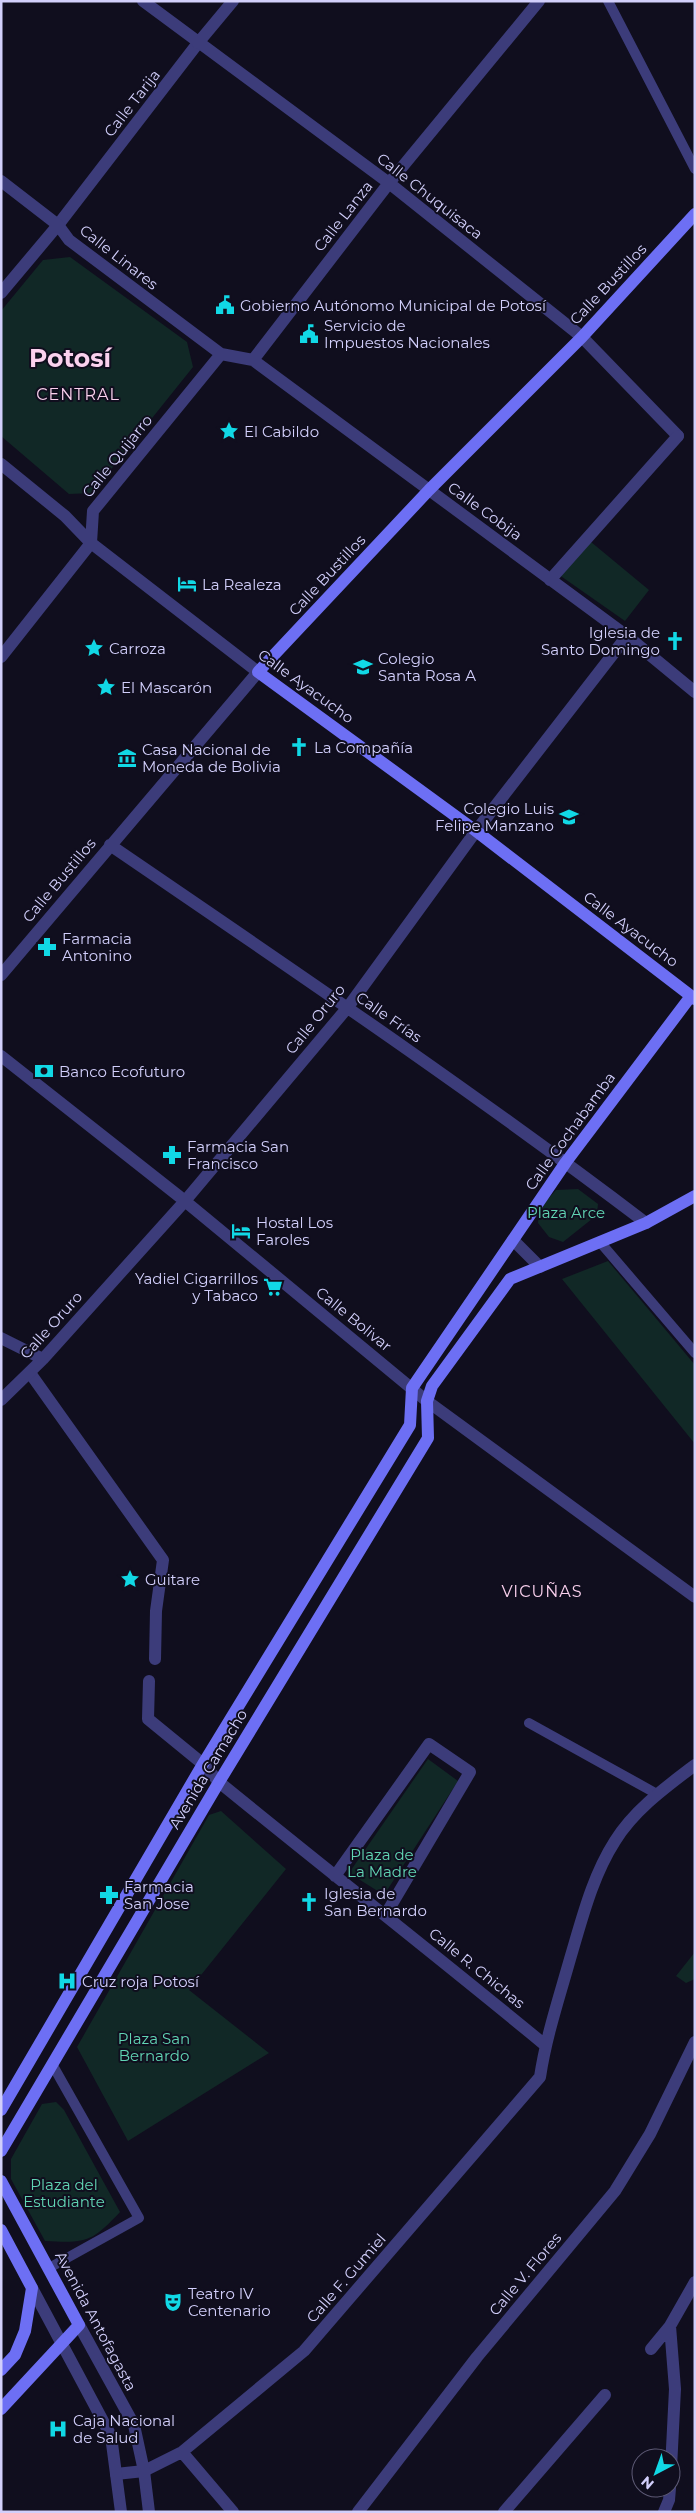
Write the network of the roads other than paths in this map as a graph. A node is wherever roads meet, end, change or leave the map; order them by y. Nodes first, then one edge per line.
1 (143, 1) edge
2 (233, 1) edge
3 (539, 1) edge
4 (608, 1) edge
5 (198, 43) junction
6 (695, 169) edge
7 (1, 181) edge
8 (389, 184) junction
9 (695, 214) edge
10 (58, 225) junction
11 (1, 293) edge
12 (582, 337) junction
13 (221, 354) junction
14 (252, 360) junction
15 (1, 464) edge
16 (429, 490) junction
17 (91, 543) junction
18 (550, 580) junction
19 (627, 636) junction
20 (1, 657) edge
21 (258, 672) junction
22 (695, 692) edge
23 (476, 831) junction
24 (110, 844) junction
25 (1, 974) edge
26 (693, 997) edge
27 (348, 1007) junction
28 (1, 1056) edge
29 (566, 1162) junction
30 (695, 1196) edge
31 (185, 1201) junction
32 (646, 1223) junction
33 (513, 1240) junction
34 (600, 1242) junction
35 (540, 1266) junction
36 (1, 1338) edge
37 (695, 1353) edge
38 (43, 1359) junction
39 (30, 1373) junction
40 (412, 1388) junction
41 (1, 1400) edge
42 (427, 1401) junction
43 (695, 1597) edge
44 (154, 1659) dead end
45 (149, 1682) dead end
46 (529, 1723) dead end
47 (203, 1764) junction
48 (695, 1765) edge
49 (219, 1782) junction
50 (657, 1794) junction
51 (335, 1876) junction
52 (386, 1914) junction
53 (695, 2042) edge
54 (545, 2045) junction
55 (52, 2064) junction
56 (1, 2110) edge
57 (1, 2151) edge
58 (1, 2181) edge
59 (1, 2230) edge
60 (49, 2268) junction
61 (695, 2282) edge
62 (32, 2288) junction
63 (79, 2325) junction
64 (670, 2326) junction
65 (62, 2343) junction
66 (651, 2348) dead end
67 (1, 2370) edge
68 (604, 2395) dead end
69 (1, 2409) edge
70 (672, 2448) edge
71 (182, 2452) junction
72 (144, 2471) junction
73 (116, 2474) junction
74 (669, 2498) edge
75 (121, 2512) edge
76 (149, 2512) edge
77 (233, 2512) edge
78 (358, 2512) edge
79 (504, 2512) edge
80 (664, 2512) edge

1 - 5 street, Calle Chuquisaca
2 - 5 street, Calle Tarija
3 - 8 street, Calle Lanza
4 - 6 lane
5 - 8 street, Calle Chuquisaca
5 - 10 street, Calle Tarija
7 - 10 street, Calle Linares
8 - 12 street, Calle Chuquisaca
8 - 14 street, Calle Lanza
9 - 12 main road, Calle Bustillos
10 - 11 street, Calle Tarija
10 - 13 street, Calle Linares
12 - 16 main road, Calle Bustillos
12 - 18 street, Calle Chuquisaca
13 - 14 street
13 - 17 street, Calle Quijarro
14 - 16 street, Calle Cobija
15 - 17 street, Calle Ayacucho
16 - 18 street, Calle Cobija
16 - 21 main road, Calle Bustillos
17 - 20 street
17 - 21 street, Calle Ayacucho
18 - 19 street, Calle Cobija
19 - 22 street, Calle Cobija
19 - 23 street, Calle Oruro
21 - 23 main road, Calle Ayacucho
21 - 24 street, Calle Bustillos
23 - 26 main road, Calle Ayacucho
23 - 27 street, Calle Oruro
24 - 25 street, Calle Bustillos
24 - 27 street, Calle Frías
26 - 29 main road, Calle Cochabamba
27 - 29 street, Calle Frías
27 - 31 street, Calle Oruro
28 - 31 street, Calle Bolivar
29 - 32 street, Calle Frías
29 - 33 main road, Calle Cochabamba
30 - 32 main road
31 - 38 street, Calle Oruro
31 - 40 street, Calle Bolivar
32 - 34 main road
33 - 35 street
33 - 40 main road, Calle Cochabamba
34 - 35 main road
34 - 37 lane
35 - 42 main road
36 - 38 street
38 - 39 street, Calle Oruro
39 - 41 street, Calle Oruro
39 - 44 street
40 - 42 street, Calle Bolivar
40 - 47 main road, Avenida Camacho
42 - 43 street, Calle Bolivar
42 - 49 main road, Avenida Camacho
45 - 47 street, Calle R. Chichas
46 - 50 lane
47 - 49 street, Calle R. Chichas
47 - 56 main road, Avenida Camacho
48 - 50 street, Calle F. Gumiel
49 - 51 street, Calle R. Chichas
49 - 55 main road, Avenida Camacho
50 - 54 street, Calle F. Gumiel
51 - 52 street, Calle R. Chichas
51 - 52 street
52 - 54 street, Calle R. Chichas
53 - 78 street, Calle V. Flores
54 - 71 street, Calle F. Gumiel
55 - 57 main road, Avenida Camacho
55 - 60 lane
58 - 60 main road, Avenida Antofagasta
59 - 62 main road
60 - 63 main road, Avenida Antofagasta
61 - 64 street
62 - 65 street
62 - 67 main road
63 - 65 main road
63 - 72 street, Avenida Antofagasta
64 - 66 street
64 - 70 street
65 - 69 main road
65 - 73 street
68 - 79 street
71 - 72 street, Calle F. Gumiel
71 - 77 street
72 - 73 street, Calle F. Gumiel
72 - 76 street, Avenida Antofagasta
73 - 75 street
74 - 80 street

